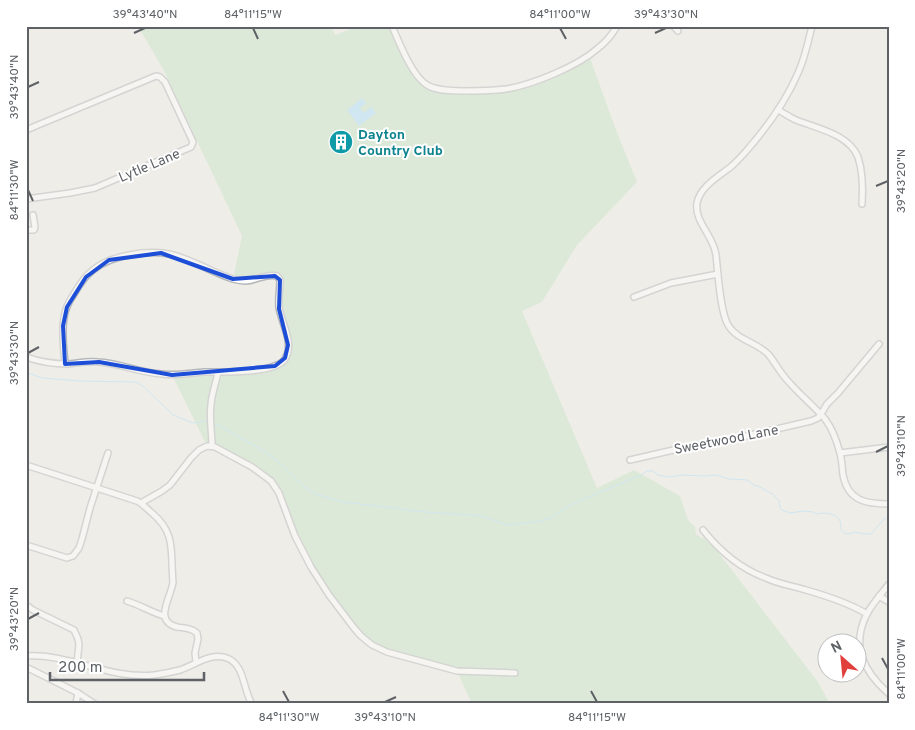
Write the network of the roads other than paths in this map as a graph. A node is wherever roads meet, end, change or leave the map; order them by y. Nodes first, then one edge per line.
1 (392, 26) edge
2 (398, 26) edge
3 (617, 26) edge
4 (673, 26) edge
5 (812, 26) edge
6 (678, 31) dead end
7 (396, 34) junction
8 (778, 110) junction
9 (26, 130) edge
10 (26, 199) edge
11 (862, 204) dead end
12 (34, 215) dead end
13 (26, 230) edge
14 (718, 274) junction
15 (634, 297) dead end
16 (879, 344) dead end
17 (26, 357) edge
18 (65, 364) junction
19 (218, 372) junction
20 (821, 414) junction
21 (212, 446) junction
22 (889, 447) edge
23 (108, 453) dead end
24 (840, 453) junction
25 (630, 460) dead end
26 (26, 466) edge
27 (96, 488) junction
28 (141, 503) junction
29 (889, 504) edge
30 (703, 530) dead end
31 (26, 545) edge
32 (889, 584) edge
33 (879, 596) junction
34 (127, 602) dead end
35 (889, 602) edge
36 (26, 605) edge
37 (867, 614) junction
38 (164, 616) junction
39 (26, 656) edge
40 (196, 662) junction
41 (77, 663) junction
42 (26, 667) edge
43 (515, 673) dead end
44 (78, 694) junction
45 (889, 694) edge
46 (76, 704) edge
47 (95, 704) edge
48 (252, 704) edge

1 - 7 street
2 - 7 street
3 - 7 street
4 - 6 street
5 - 8 street
8 - 11 street
8 - 14 street
9 - 10 street, Lytle Lane
12 - 13 street
14 - 15 street
14 - 20 street
16 - 20 street
17 - 18 street
18 - 19 street
18 - 19 street
19 - 21 street
20 - 24 street
20 - 25 street, Sweetwood Lane
21 - 28 street
21 - 43 street
22 - 24 street
23 - 27 street
24 - 29 street
26 - 27 street
27 - 28 street
27 - 31 street
28 - 38 street
30 - 37 street
32 - 33 street
33 - 35 street
33 - 37 street
34 - 38 street
36 - 41 street
37 - 45 street
38 - 40 street
39 - 41 street
40 - 41 street
40 - 48 street
42 - 44 street
44 - 46 street
44 - 47 street

